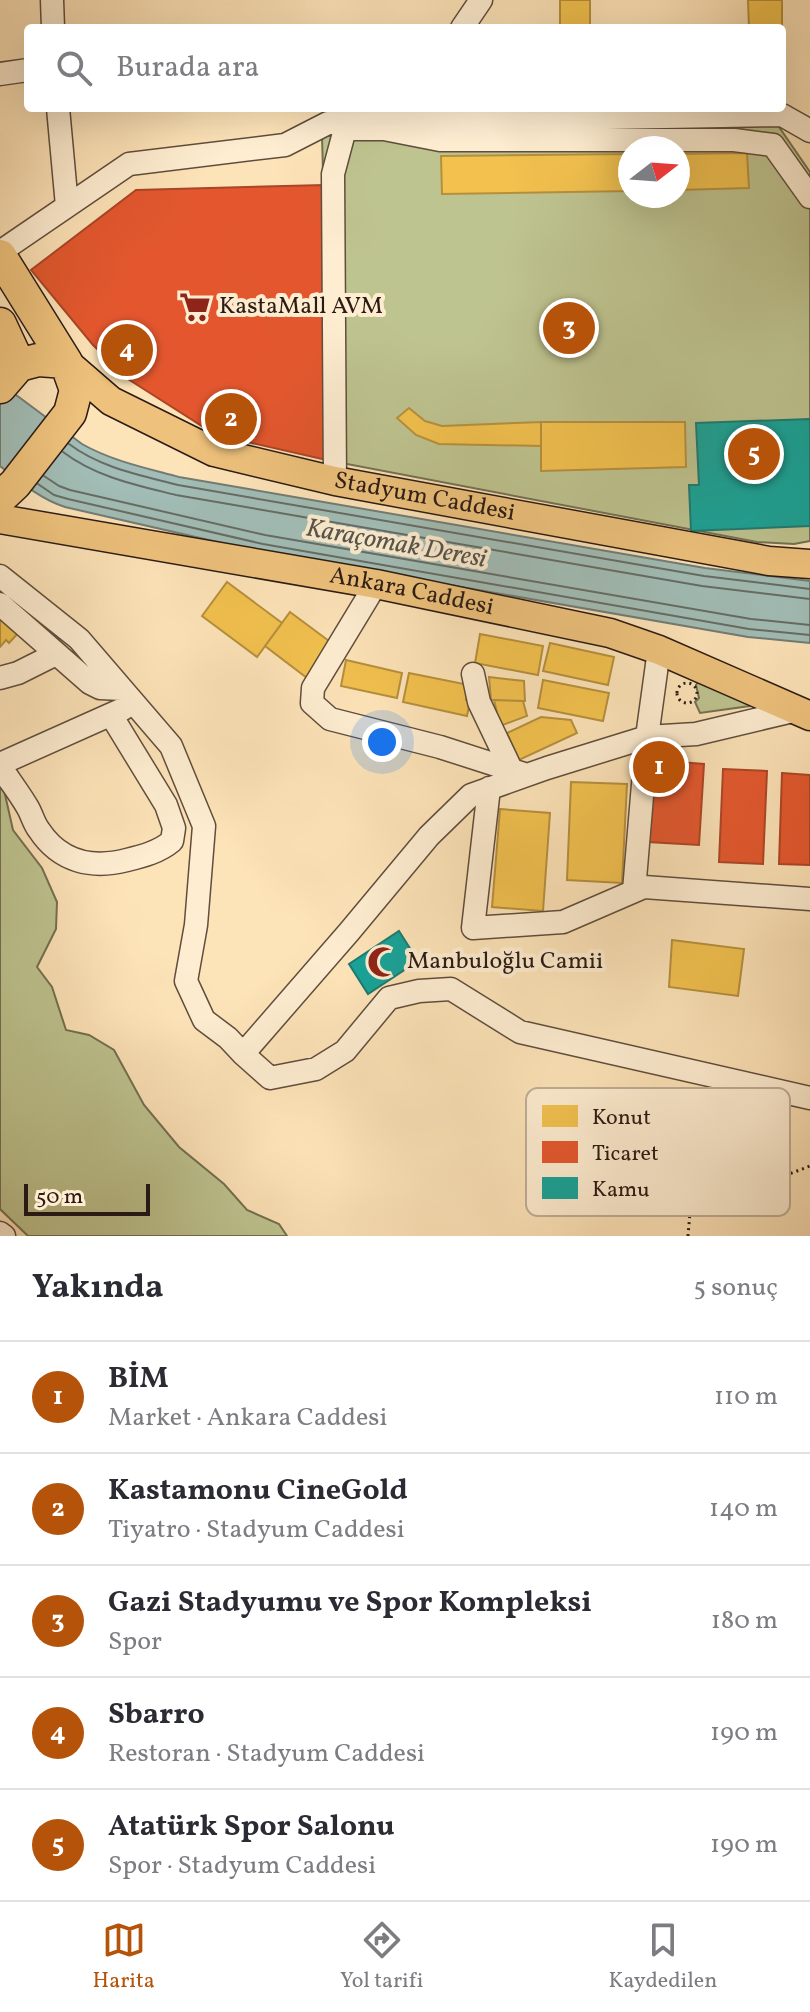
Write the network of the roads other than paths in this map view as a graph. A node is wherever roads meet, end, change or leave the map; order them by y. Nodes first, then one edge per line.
1 (52, 0) edge
2 (481, 0) edge
3 (53, 24) edge
4 (465, 24) edge
5 (24, 71) edge
6 (0, 74) edge
7 (58, 112) edge
8 (427, 115) edge
9 (810, 131) edge
10 (810, 197) edge
11 (67, 206) junction
12 (0, 254) edge
13 (0, 324) edge
14 (66, 362) junction
15 (9, 376) edge
16 (335, 481) junction
17 (7, 491) edge
18 (0, 519) edge
19 (810, 564) edge
20 (0, 576) edge
21 (376, 584) junction
22 (0, 604) edge
23 (659, 650) junction
24 (56, 654) junction
25 (473, 674) dead end
26 (0, 678) edge
27 (129, 696) junction
28 (806, 706) edge
29 (111, 715) junction
30 (647, 737) junction
31 (0, 765) edge
32 (519, 772) junction
33 (489, 788) junction
34 (634, 891) junction
35 (810, 899) edge
36 (243, 1054) junction
37 (766, 1088) edge
38 (790, 1093) edge
39 (810, 1098) edge

1 - 3 street
2 - 4 street
5 - 6 street
7 - 11 street
8 - 9 street
8 - 11 street
10 - 16 street
11 - 12 street
12 - 14 highway
13 - 15 highway
14 - 15 highway
14 - 16 main road, Stadyum Caddesi
14 - 17 highway
16 - 19 main road, Stadyum Caddesi
18 - 21 main road, Ankara Caddesi
20 - 27 street
21 - 23 main road, Ankara Caddesi
21 - 32 street
22 - 24 street
23 - 28 main road, Ankara Caddesi
23 - 30 street
24 - 26 street
24 - 27 street
25 - 32 street
27 - 29 street
27 - 36 street
28 - 30 street
29 - 31 street
29 - 31 street
30 - 32 street
30 - 34 street
32 - 33 street
33 - 34 street
33 - 36 street
34 - 35 street
36 - 37 street
38 - 39 street

